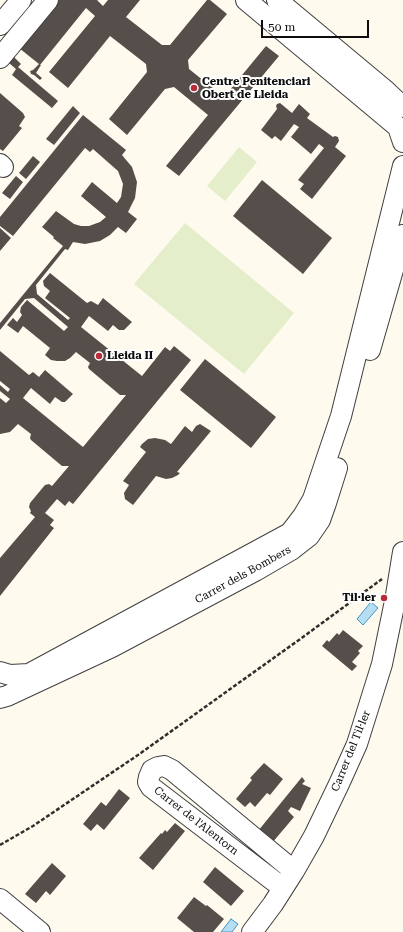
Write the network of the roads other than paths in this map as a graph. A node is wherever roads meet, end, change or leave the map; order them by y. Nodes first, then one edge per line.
1 (20, 0) edge
2 (48, 0) edge
3 (246, 0) edge
4 (277, 0) edge
5 (0, 25) edge
6 (0, 58) edge
7 (386, 91) junction
8 (403, 102) edge
9 (403, 107) edge
10 (403, 114) edge
11 (403, 142) edge
12 (403, 166) edge
13 (403, 235) edge
14 (402, 558) edge
15 (0, 672) edge
16 (0, 698) edge
17 (289, 880) junction
18 (0, 899) edge
19 (40, 932) edge
20 (252, 932) edge

1 - 5 street
2 - 6 street
3 - 11 street
4 - 7 street
7 - 8 street
7 - 9 street
7 - 10 street
12 - 15 street
13 - 16 street, Carrer dels Bombers
14 - 17 street, Carrer del Til·ler
17 - 17 street, Carrer de l'Alentorn
17 - 20 street, Carrer del Til·ler
18 - 19 street

